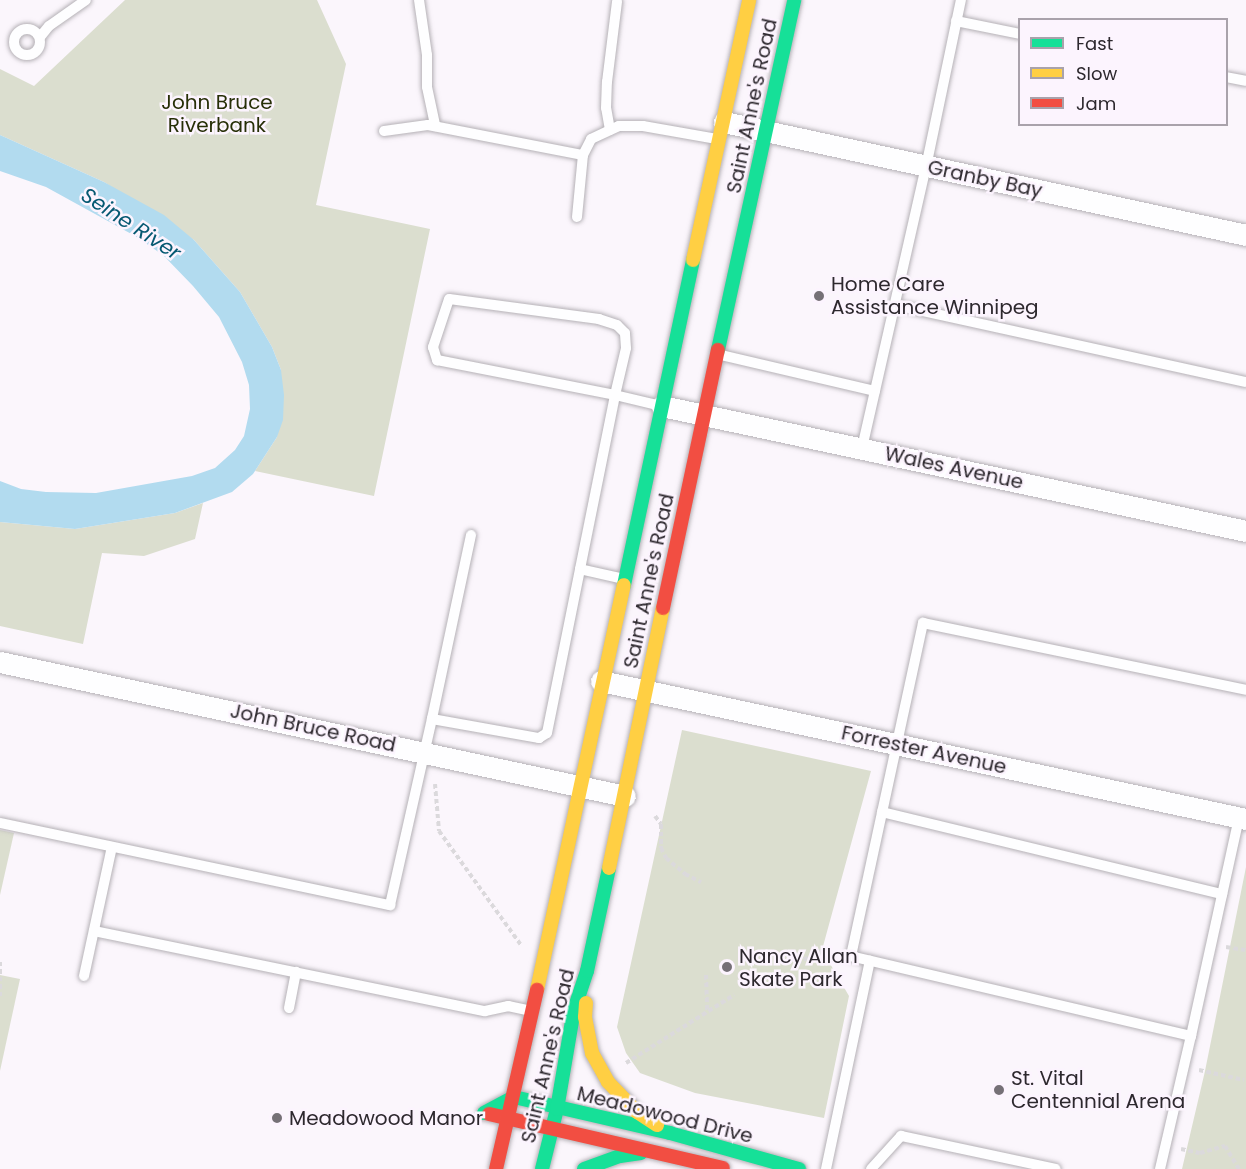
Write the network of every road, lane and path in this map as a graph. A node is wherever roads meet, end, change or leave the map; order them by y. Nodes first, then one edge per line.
1 (86, 0) edge
2 (419, 0) edge
3 (748, 0) edge
4 (794, 0) edge
5 (961, 0) edge
6 (617, 2) dead end
7 (956, 21) junction
8 (1018, 34) edge
9 (40, 37) dead end
10 (1228, 77) edge
11 (1246, 81) edge
12 (435, 126) junction
13 (610, 130) junction
14 (384, 131) dead end
15 (725, 134) junction
16 (760, 143) junction
17 (583, 155) junction
18 (926, 167) junction
19 (577, 217) dead end
20 (1246, 234) edge
21 (895, 305) junction
22 (718, 355) junction
23 (1246, 382) edge
24 (875, 391) junction
25 (615, 395) junction
26 (662, 406) junction
27 (705, 414) junction
28 (862, 448) junction
29 (1246, 531) edge
30 (471, 535) dead end
31 (579, 569) junction
32 (624, 579) junction
33 (1, 664) edge
34 (601, 681) junction
35 (645, 690) junction
36 (1246, 690) edge
37 (432, 719) junction
38 (896, 744) junction
39 (428, 753) junction
40 (581, 786) junction
41 (625, 796) junction
42 (882, 812) junction
43 (655, 816) dead end
44 (1242, 818) edge
45 (0, 823) edge
46 (112, 847) junction
47 (701, 882) dead end
48 (1222, 894) junction
49 (93, 932) junction
50 (522, 946) dead end
51 (822, 950) dead end
52 (870, 961) junction
53 (0, 962) edge
54 (797, 963) dead end
55 (587, 971) junction
56 (296, 972) junction
57 (706, 975) dead end
58 (84, 976) dead end
59 (734, 995) dead end
60 (0, 996) edge
61 (289, 1008) dead end
62 (532, 1011) junction
63 (707, 1012) junction
64 (1191, 1036) junction
65 (620, 1066) dead end
66 (1184, 1066) junction
67 (1244, 1080) dead end
68 (514, 1097) junction
69 (557, 1108) junction
70 (508, 1121) junction
71 (552, 1130) junction
72 (670, 1133) junction
73 (1166, 1144) junction
74 (654, 1151) junction
75 (767, 1162) junction
76 (496, 1169) edge
77 (542, 1169) edge
78 (584, 1169) edge
79 (729, 1169) edge
80 (799, 1169) edge
81 (826, 1169) edge
82 (871, 1169) edge
83 (1056, 1169) edge
84 (1160, 1169) edge
85 (1239, 1169) edge

1 - 9 lane
2 - 12 lane
3 - 15 main road, Saint Anne's Road
4 - 16 main road, Saint Anne's Road
5 - 7 lane
6 - 13 lane
7 - 8 lane
7 - 18 lane
10 - 11 lane
12 - 14 lane
12 - 17 lane
13 - 15 lane
13 - 17 lane
15 - 16 street, Granby Bay
15 - 26 main road, Saint Anne's Road
16 - 18 street, Granby Bay
16 - 22 main road, Saint Anne's Road
17 - 19 lane
18 - 20 street, Granby Bay
18 - 21 lane
21 - 23 lane
21 - 24 lane
22 - 24 lane
22 - 27 main road, Saint Anne's Road
24 - 28 lane
25 - 25 lane
25 - 26 lane
25 - 31 lane
26 - 27 street, Wales Avenue
26 - 32 main road, Saint Anne's Road
27 - 28 street, Wales Avenue
27 - 35 main road, Saint Anne's Road
28 - 29 street, Wales Avenue
30 - 37 lane
31 - 32 lane
31 - 37 lane
32 - 34 main road, Saint Anne's Road
33 - 39 street, John Bruce Road
34 - 35 street, Forrester Avenue
34 - 40 main road, Saint Anne's Road
35 - 38 street, Forrester Avenue
35 - 41 main road, Saint Anne's Road
36 - 38 lane
37 - 39 lane
38 - 42 lane
38 - 44 street, Forrester Avenue
39 - 40 street, John Bruce Road
39 - 46 lane
39 - 50 path
40 - 41 street, John Bruce Road
40 - 62 main road, Saint Anne's Road
41 - 55 main road, Saint Anne's Road
42 - 48 lane
42 - 52 lane
43 - 47 path
44 - 48 lane
45 - 46 lane
46 - 49 lane
48 - 64 lane
49 - 56 lane
49 - 58 lane
51 - 54 path
52 - 64 lane
52 - 81 lane
53 - 60 path
55 - 69 main road, Saint Anne's Road
55 - 72 main road
56 - 61 lane
56 - 62 lane
57 - 63 path
59 - 63 path
62 - 68 main road, Saint Anne's Road
63 - 65 path
64 - 66 lane
66 - 67 path
66 - 73 lane
68 - 69 main road, Meadowood Drive
68 - 70 main road, Saint Anne's Road
68 - 70 main road, Meadowood Drive
69 - 71 main road, Saint Anne's Road
69 - 72 main road, Meadowood Drive
70 - 71 main road, Meadowood Drive
70 - 76 main road, Saint Anne's Road
71 - 74 main road, Meadowood Drive
71 - 77 main road, Saint Anne's Road
72 - 75 main road, Meadowood Drive
73 - 84 lane
73 - 85 path
74 - 78 main road
74 - 79 main road, Meadowood Drive
75 - 79 main road, Meadowood Drive
75 - 80 main road, Meadowood Drive
82 - 83 lane

